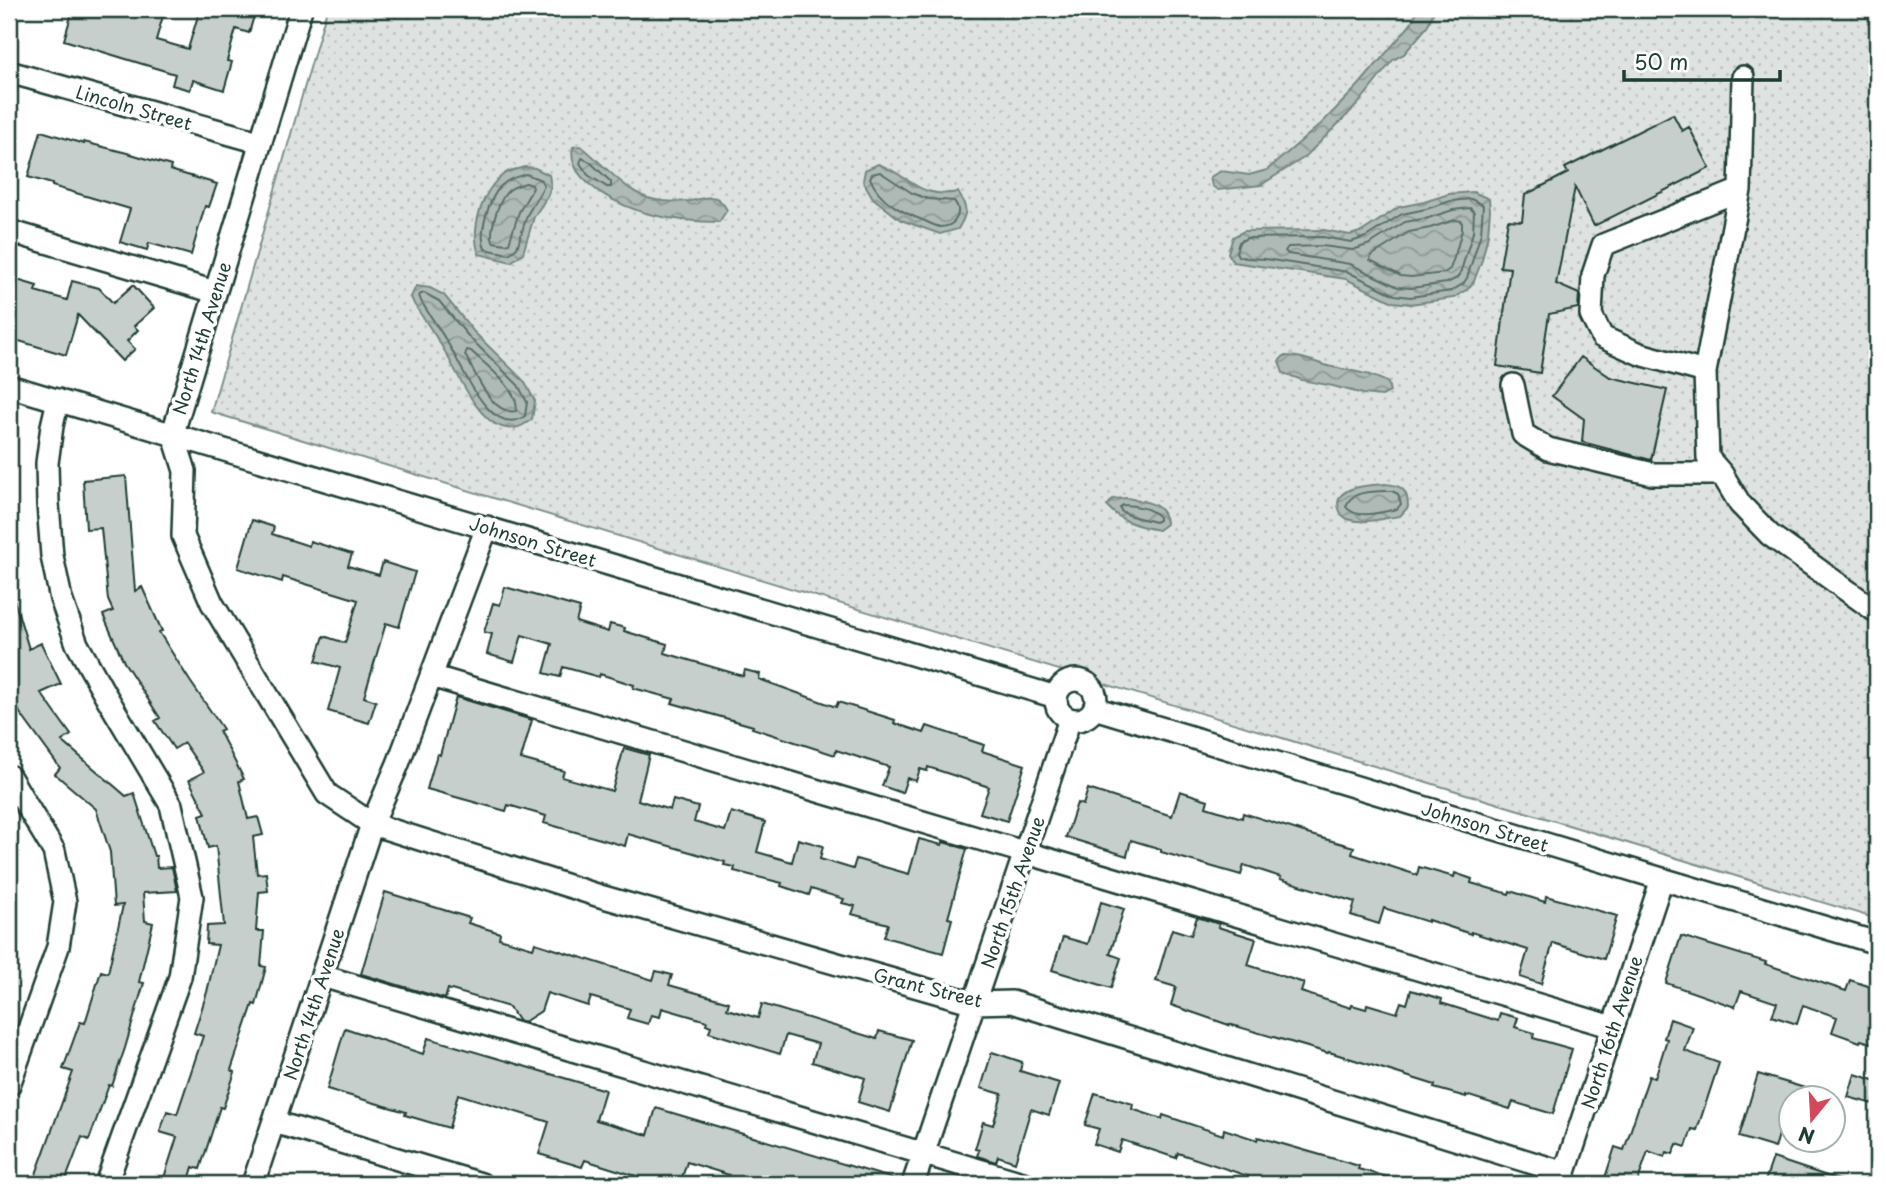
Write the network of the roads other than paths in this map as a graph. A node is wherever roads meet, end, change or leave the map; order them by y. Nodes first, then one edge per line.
1 (300, 9) edge
2 (9, 72) edge
3 (1742, 77) dead end
4 (259, 142) junction
5 (1740, 190) junction
6 (9, 231) edge
7 (215, 292) junction
8 (1705, 372) junction
9 (1513, 385) dead end
10 (9, 386) edge
11 (58, 400) junction
12 (173, 433) junction
13 (1722, 474) junction
14 (487, 527) junction
15 (1877, 612) edge
16 (432, 676) junction
17 (1056, 697) junction
18 (1094, 708) junction
19 (1070, 719) junction
20 (9, 776) edge
21 (372, 824) junction
22 (1026, 853) junction
23 (1662, 879) junction
24 (1877, 943) edge
25 (322, 976) junction
26 (974, 1003) junction
27 (1613, 1027) junction
28 (9, 1085) edge
29 (274, 1122) junction
30 (923, 1154) junction
31 (1563, 1179) edge
32 (106, 1184) edge
33 (253, 1184) edge
34 (481, 1184) edge
35 (913, 1184) edge
36 (1026, 1184) edge

1 - 4 street, North 14th Avenue
2 - 4 street, Lincoln Street
3 - 5 street
4 - 7 street, North 14th Avenue
5 - 8 street
5 - 8 street
6 - 7 street
7 - 12 street, North 14th Avenue
8 - 13 street
9 - 13 street
10 - 11 street, Johnson Street
11 - 12 street, Johnson Street
11 - 32 street
12 - 14 street, Johnson Street
12 - 21 street, North 14th Avenue
13 - 15 street
14 - 16 street, North 14th Avenue
14 - 17 street, Johnson Street
16 - 21 street, North 14th Avenue
16 - 22 street
17 - 18 street
17 - 19 street
18 - 19 street
18 - 23 street, Johnson Street
19 - 22 street, North 15th Avenue
20 - 28 street
21 - 25 street, North 14th Avenue
21 - 26 street, Grant Street
22 - 26 street, North 15th Avenue
22 - 27 street
23 - 24 street, Johnson Street
23 - 27 street, North 16th Avenue
25 - 29 street, North 14th Avenue
25 - 30 street
26 - 30 street, North 15th Avenue
26 - 31 street, Grant Street
27 - 31 street, North 16th Avenue
29 - 33 street, North 14th Avenue
29 - 34 street
30 - 35 street, North 15th Avenue
30 - 36 street

